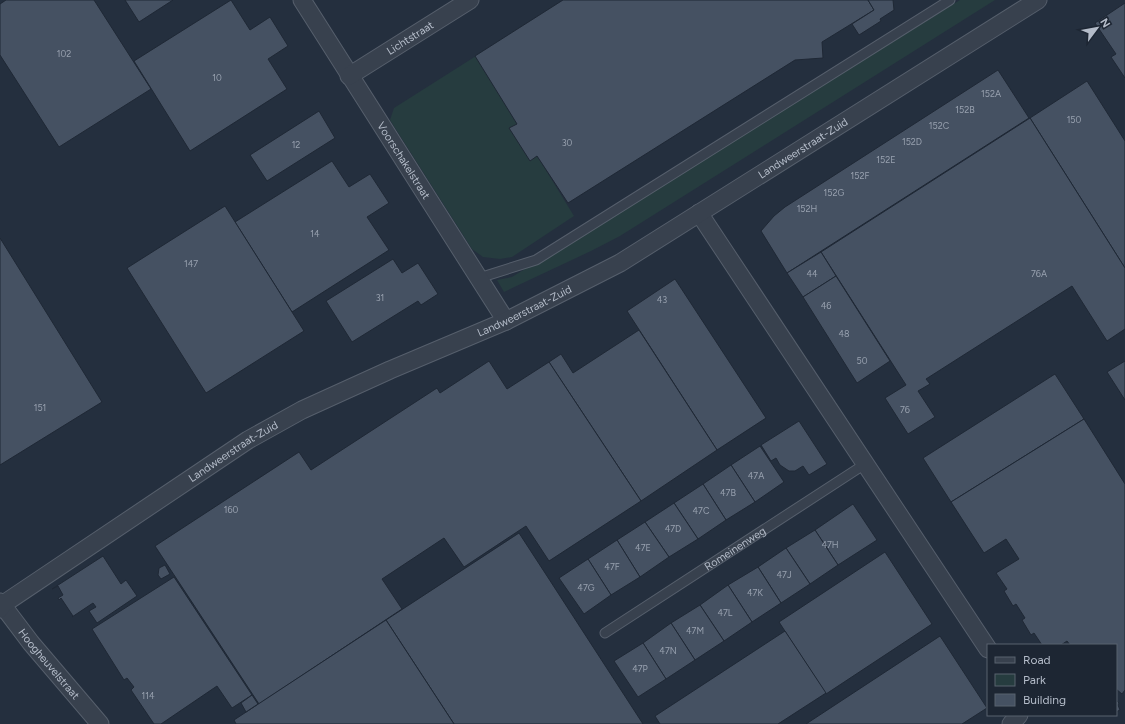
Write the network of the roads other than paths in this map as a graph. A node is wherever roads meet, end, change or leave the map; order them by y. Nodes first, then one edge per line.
1 (302, 0) edge
2 (470, 0) edge
3 (950, 0) edge
4 (1038, 0) edge
5 (349, 76) junction
6 (699, 213) junction
7 (479, 278) junction
8 (506, 321) junction
9 (865, 464) junction
10 (1, 605) edge
11 (605, 633) dead end
12 (987, 647) edge
13 (1018, 716) edge
14 (100, 724) edge
15 (1012, 724) edge

1 - 5 street, Voorschakelstraat
2 - 5 street, Lichtstraat
3 - 7 lane
4 - 6 street, Landweerstraat-Zuid
5 - 7 street, Voorschakelstraat
6 - 8 street, Landweerstraat-Zuid
6 - 9 street
7 - 8 street, Voorschakelstraat
8 - 10 street, Landweerstraat-Zuid
9 - 11 lane, Romeinenweg
9 - 12 street
10 - 14 street, Hoogheuvelstraat
13 - 15 street

